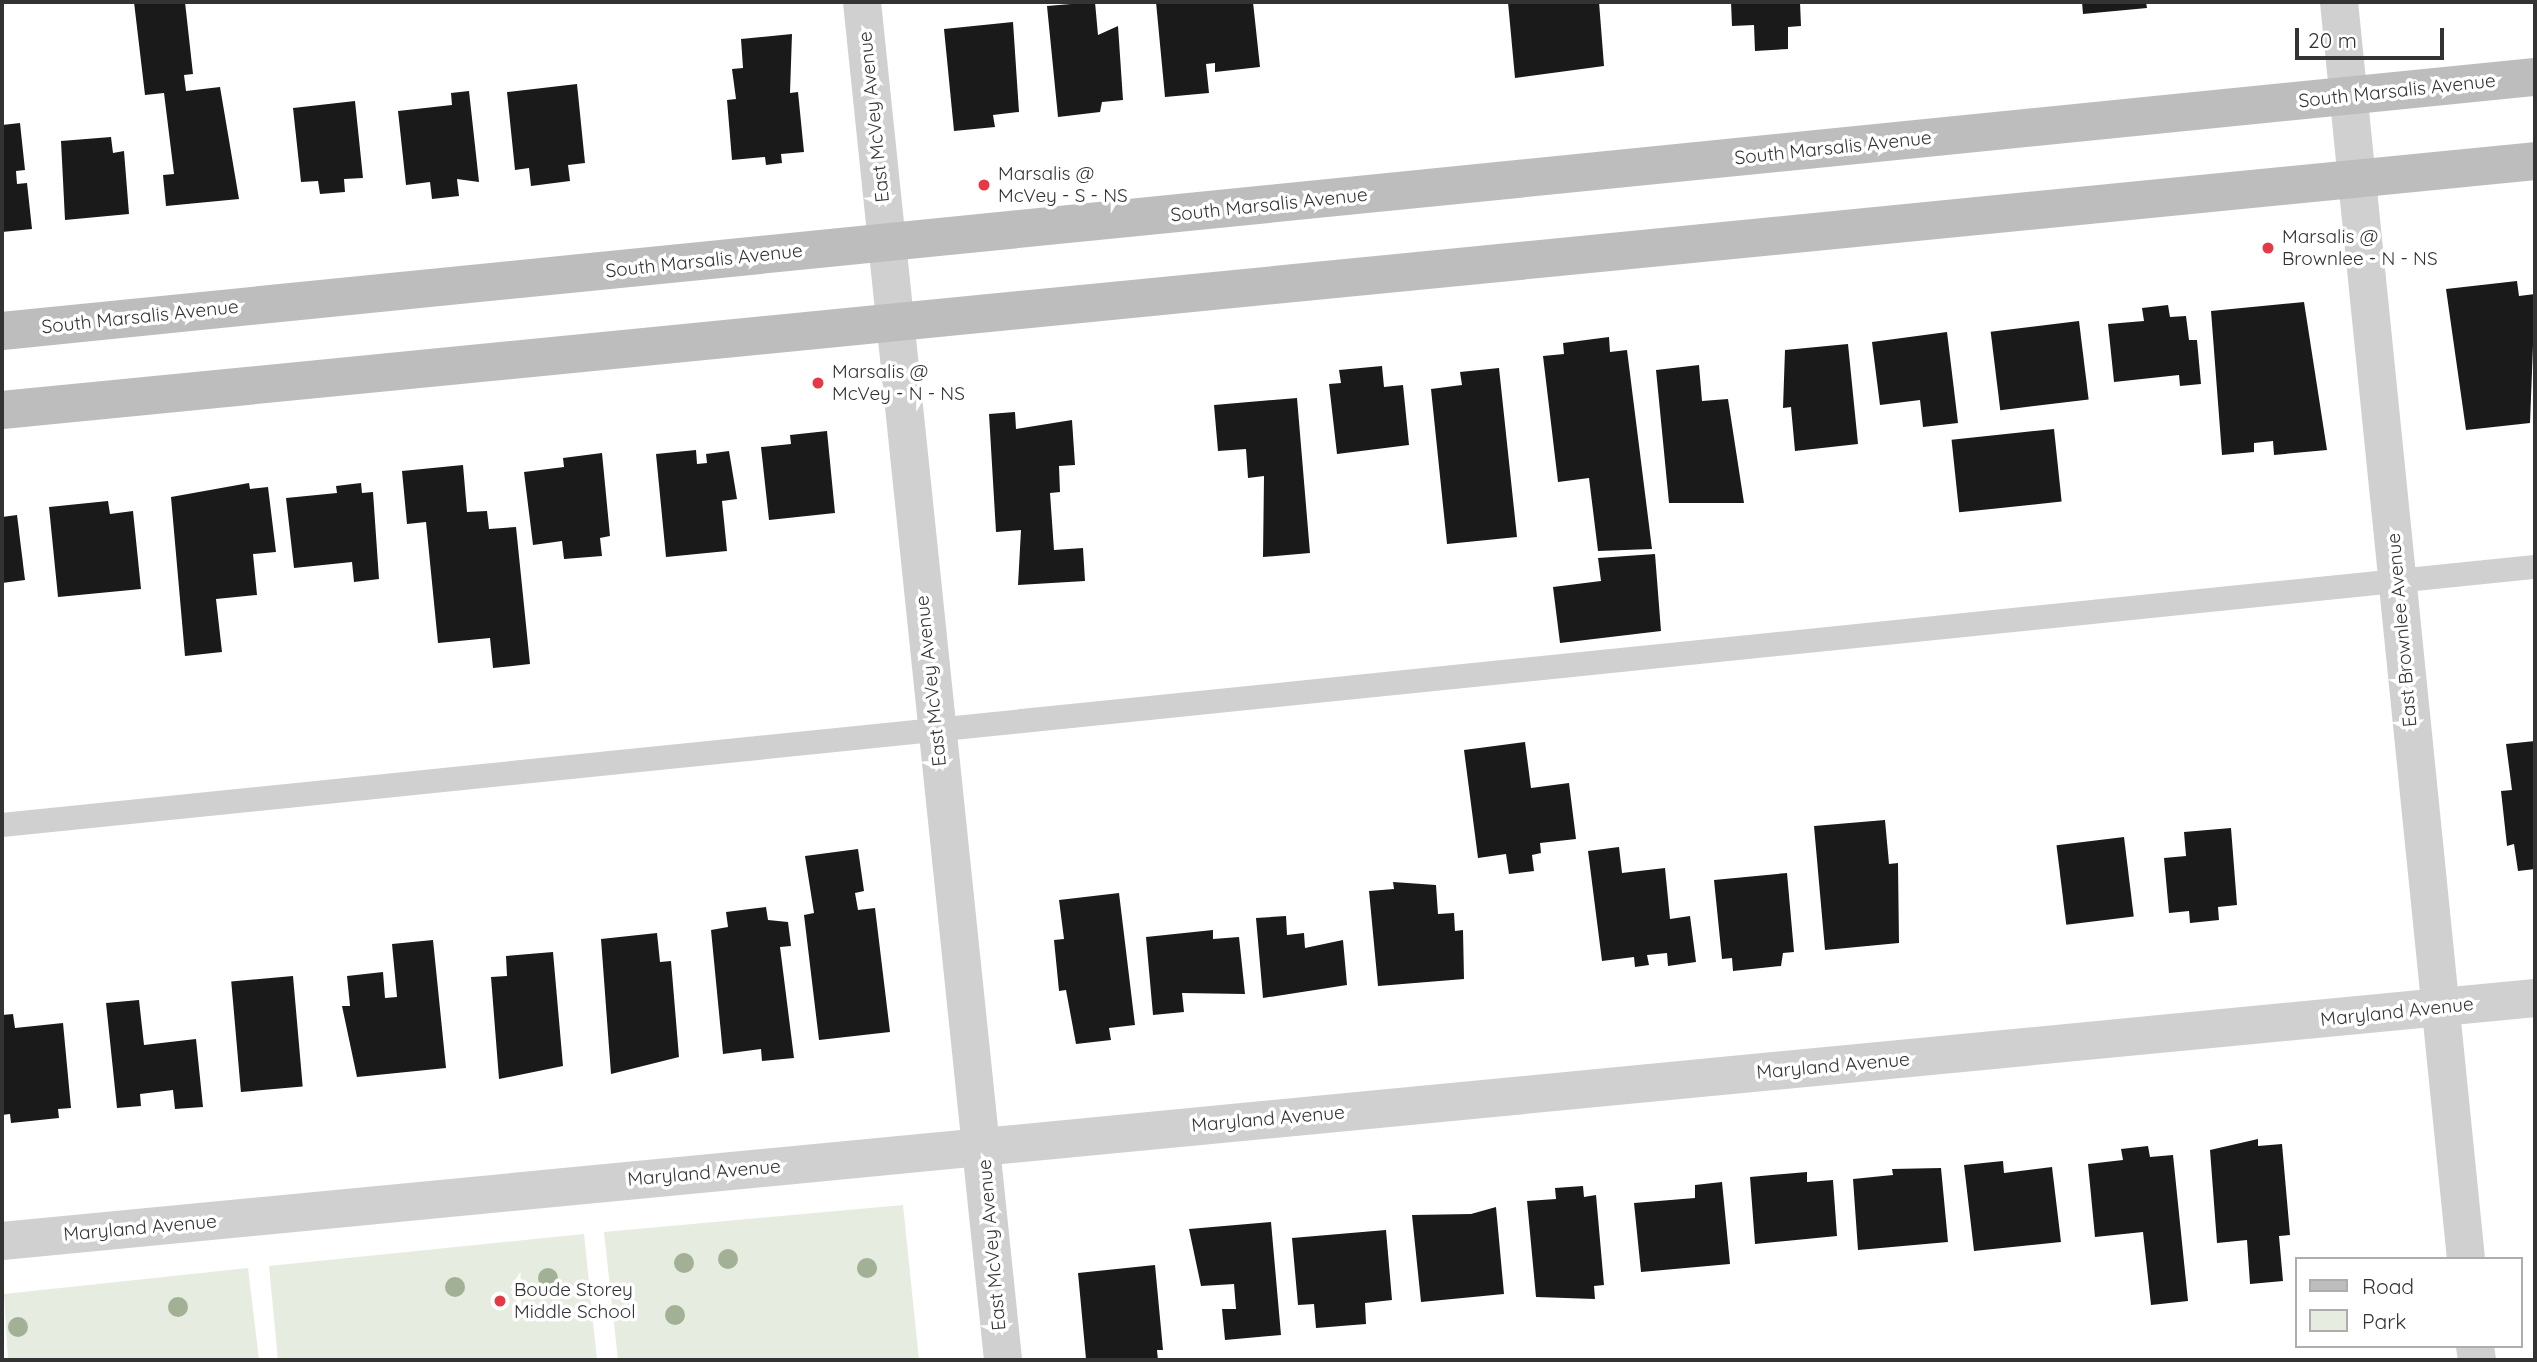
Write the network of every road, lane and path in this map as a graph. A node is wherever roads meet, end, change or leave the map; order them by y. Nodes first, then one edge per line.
1 (862, 2) edge
2 (2339, 2) edge
3 (2535, 77) edge
4 (2350, 96) junction
5 (2535, 161) edge
6 (2358, 179) junction
7 (886, 243) junction
8 (893, 324) junction
9 (2, 331) edge
10 (2, 410) edge
11 (2535, 567) edge
12 (2397, 580) junction
13 (937, 732) junction
14 (2, 825) edge
15 (2535, 998) edge
16 (2438, 1009) junction
17 (983, 1146) junction
18 (2, 1241) edge
19 (2466, 1257) edge
20 (1003, 1360) edge

1 - 7 street, East McVey Avenue
2 - 4 street, East Brownlee Avenue
3 - 4 main road, South Marsalis Avenue
4 - 6 street, East Brownlee Avenue
4 - 7 main road, South Marsalis Avenue
5 - 6 main road
6 - 8 main road
6 - 12 street, East Brownlee Avenue
7 - 8 street, East McVey Avenue
7 - 9 main road, South Marsalis Avenue
8 - 10 main road
8 - 13 street, East McVey Avenue
11 - 12 lane
12 - 13 lane
12 - 16 street, East Brownlee Avenue
13 - 14 lane
13 - 17 street, East McVey Avenue
15 - 16 street, Maryland Avenue
16 - 17 street, Maryland Avenue
16 - 19 street, East Brownlee Avenue
17 - 18 street, Maryland Avenue
17 - 20 street, East McVey Avenue

